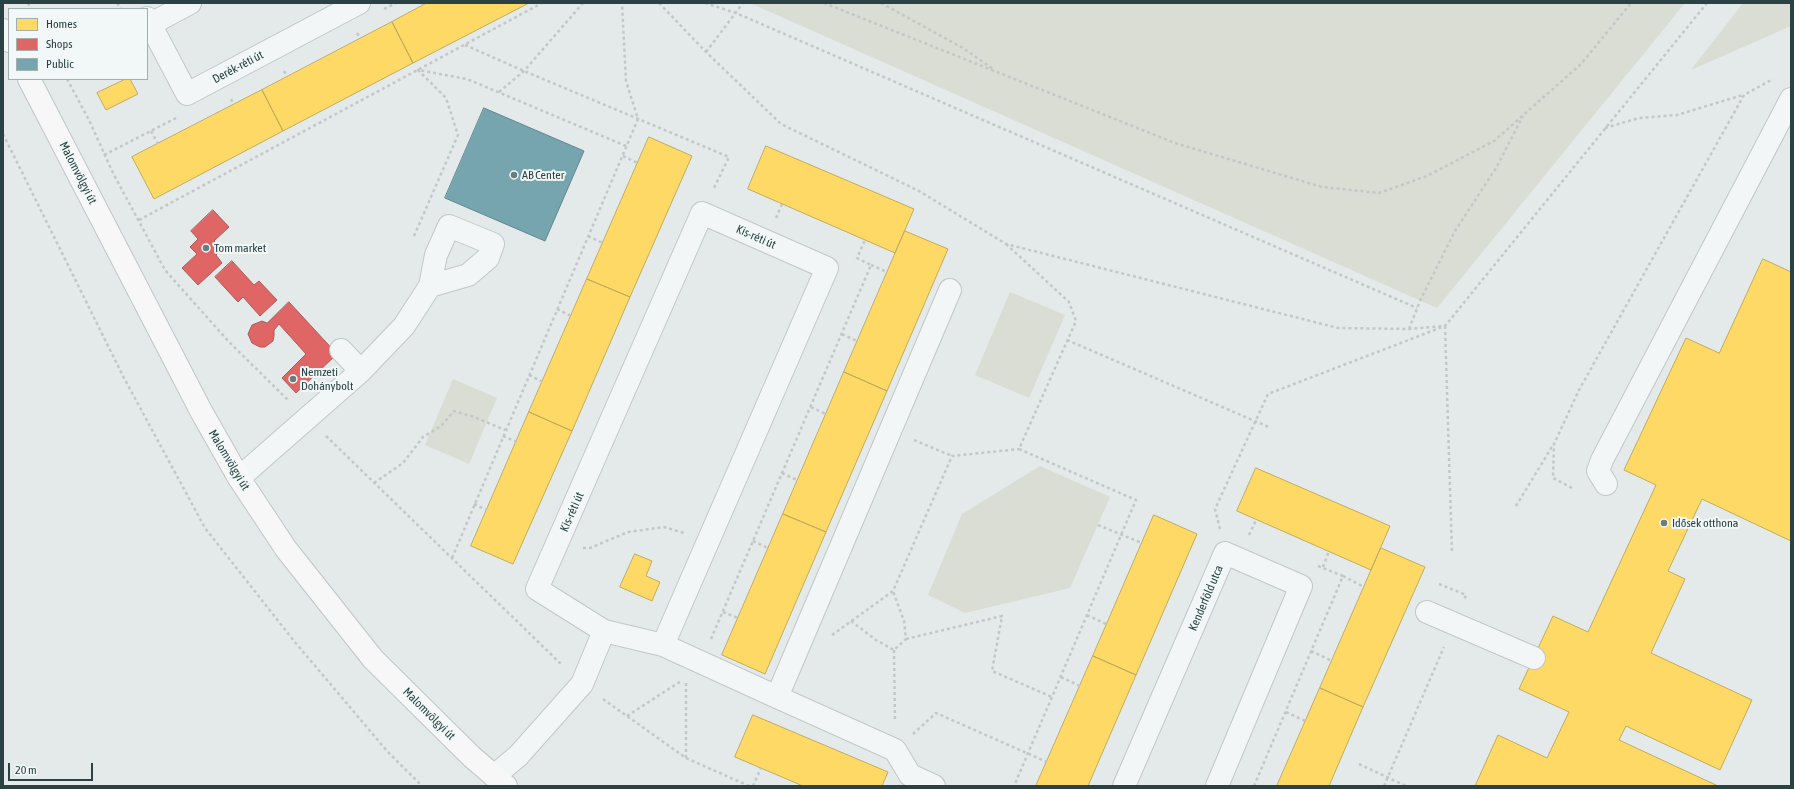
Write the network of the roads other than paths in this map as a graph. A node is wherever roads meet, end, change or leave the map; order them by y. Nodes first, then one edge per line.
1 (190, 3) edge
2 (359, 3) edge
3 (148, 19) edge
4 (148, 21) edge
5 (3, 30) edge
6 (8, 39) edge
7 (30, 80) edge
8 (1787, 105) edge
9 (430, 286) dead end
10 (950, 290) dead end
11 (341, 350) dead end
12 (361, 371) junction
13 (239, 478) junction
14 (1606, 484) dead end
15 (1426, 612) dead end
16 (604, 631) junction
17 (663, 645) junction
18 (1534, 658) dead end
19 (777, 697) junction
20 (500, 781) edge
21 (934, 786) edge
22 (1124, 786) edge
23 (1217, 786) edge

1 - 3 street
2 - 4 street, Derék-réti út
5 - 6 main road
7 - 13 main road, Malomvölgyi út
8 - 14 street
9 - 12 street
10 - 19 street
11 - 12 street
12 - 13 street
13 - 20 main road, Malomvölgyi út
15 - 18 street
16 - 17 street, Kis-réti út
16 - 17 street, Kis-réti út
16 - 20 street
17 - 19 street
19 - 21 street
22 - 23 street, Kenderföld utca

